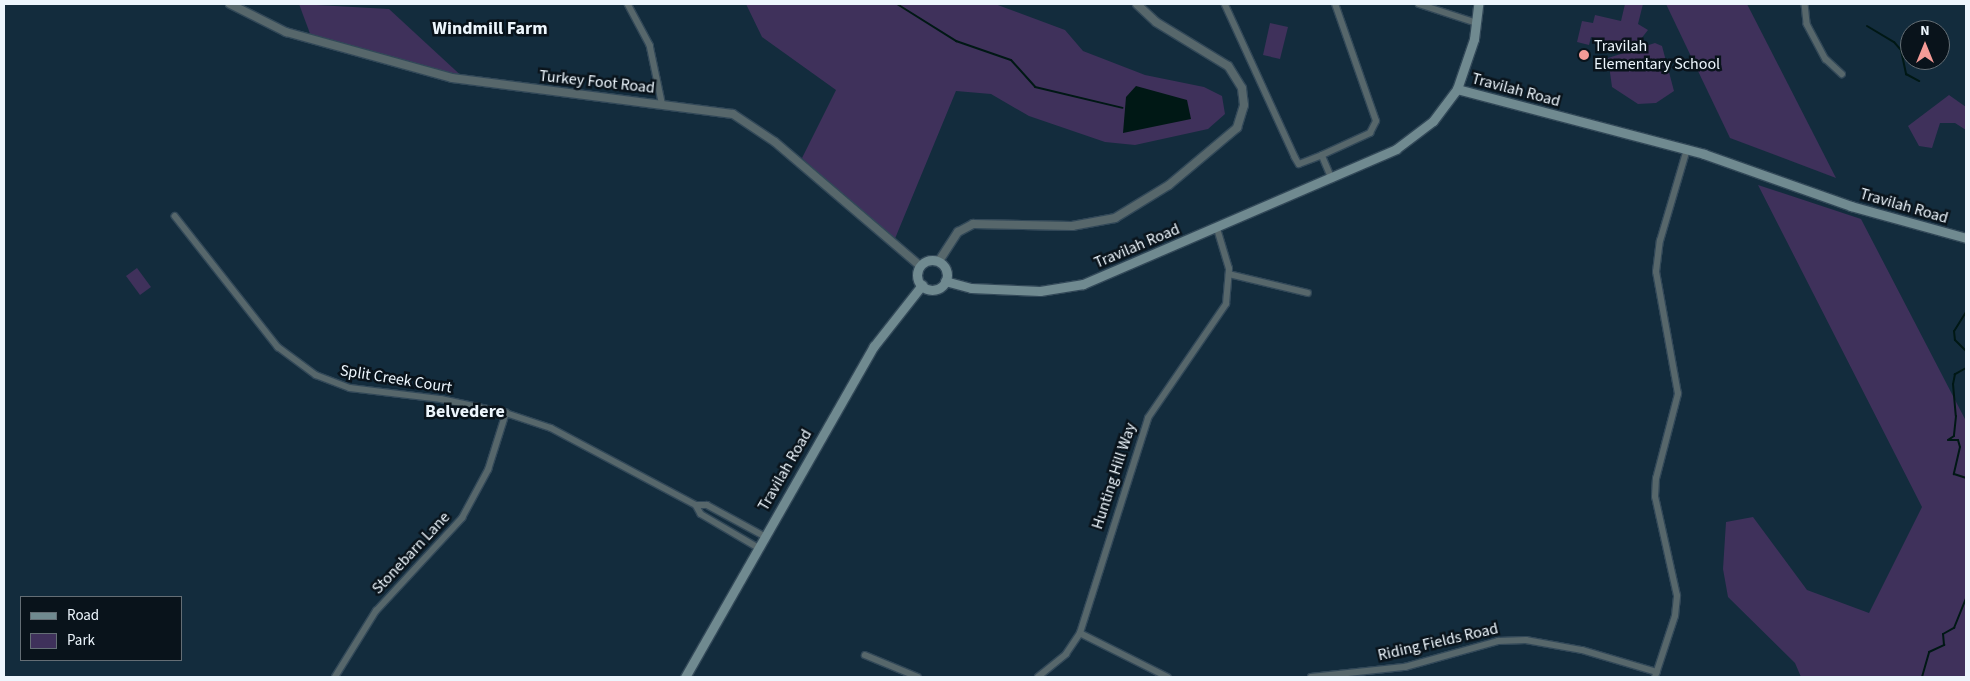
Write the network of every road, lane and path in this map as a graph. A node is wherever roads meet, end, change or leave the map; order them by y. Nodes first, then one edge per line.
1 (230, 4) edge
2 (628, 4) edge
3 (1136, 4) edge
4 (1224, 4) edge
5 (1335, 4) edge
6 (1420, 4) edge
7 (1478, 4) edge
8 (1805, 4) edge
9 (1477, 23) junction
10 (1842, 74) dead end
11 (1457, 89) junction
12 (662, 102) junction
13 (1687, 149) junction
14 (1322, 156) junction
15 (1332, 179) junction
16 (175, 216) dead end
17 (1217, 229) junction
18 (1966, 238) edge
19 (939, 262) junction
20 (920, 266) junction
21 (1229, 274) junction
22 (945, 281) junction
23 (922, 285) junction
24 (1308, 293) dead end
25 (506, 413) junction
26 (696, 505) junction
27 (764, 536) junction
28 (757, 547) junction
29 (1080, 633) junction
30 (865, 655) dead end
31 (1656, 675) edge
32 (335, 677) edge
33 (685, 677) edge
34 (918, 677) edge
35 (1038, 677) edge
36 (1168, 677) edge
37 (1310, 677) edge

1 - 12 street, Turkey Foot Road
2 - 12 street
3 - 19 street
4 - 14 street
5 - 14 street
6 - 9 street
7 - 9 main road
8 - 10 street
9 - 11 main road
11 - 13 main road, Travilah Road
11 - 15 main road, Travilah Road
12 - 20 street, Turkey Foot Road
13 - 18 main road, Travilah Road
13 - 31 street
14 - 15 street
15 - 17 main road, Travilah Road
16 - 25 street, Split Creek Court
17 - 21 street, Hunting Hill Way
17 - 22 main road, Travilah Road
19 - 20 main road
19 - 22 main road
20 - 23 main road
21 - 24 street
21 - 29 street, Hunting Hill Way
22 - 23 main road
23 - 27 main road, Travilah Road
25 - 26 street, Split Creek Court
25 - 32 street, Stonebarn Lane
26 - 27 street, Split Creek Court
26 - 28 street, Split Creek Court
27 - 28 main road, Travilah Road
28 - 33 main road, Travilah Road
29 - 35 street, Hunting Hill Way
29 - 36 street
30 - 34 street
31 - 37 street, Riding Fields Road

